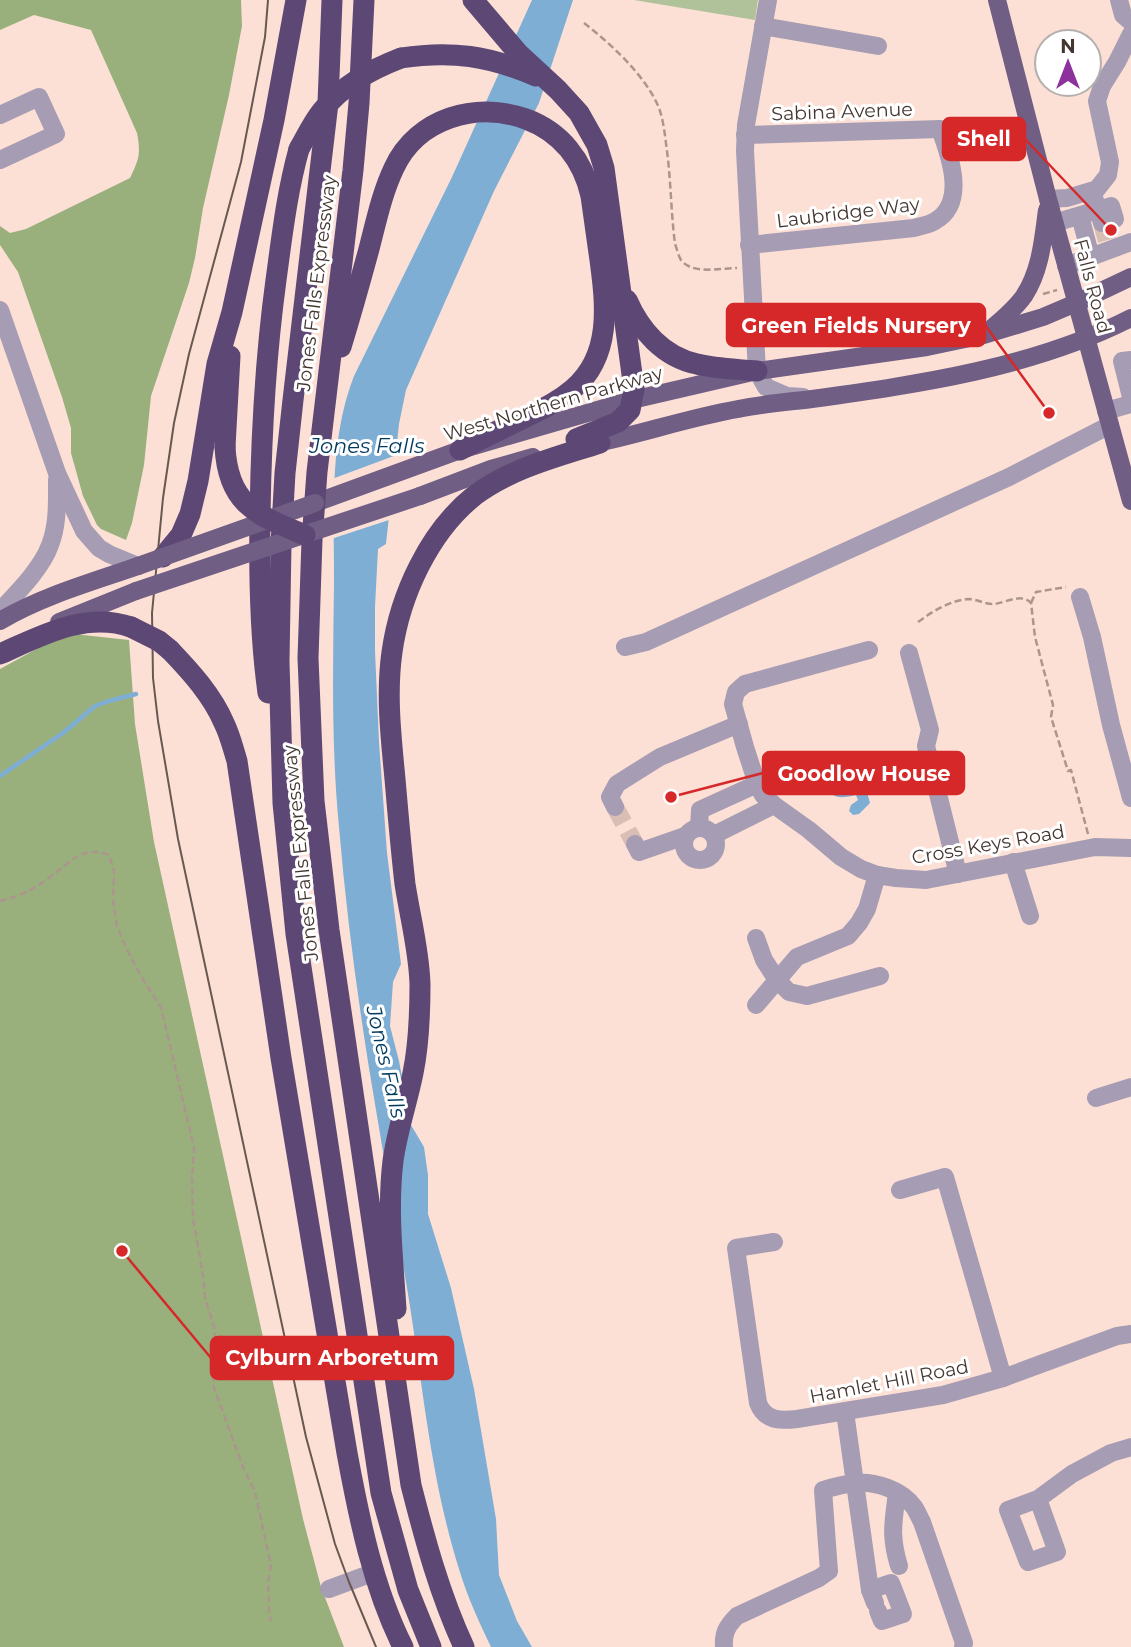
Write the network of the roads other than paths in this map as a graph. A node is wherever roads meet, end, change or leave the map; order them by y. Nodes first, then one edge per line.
1 (296, 0) edge
2 (332, 0) edge
3 (364, 0) edge
4 (768, 0) edge
5 (997, 0) edge
6 (1119, 0) edge
7 (479, 8) edge
8 (1131, 22) edge
9 (764, 26) junction
10 (1131, 34) edge
11 (878, 46) dead end
12 (558, 90) junction
13 (0, 115) edge
14 (940, 129) joint
15 (746, 135) junction
16 (0, 160) edge
17 (1092, 191) junction
18 (1048, 199) junction
19 (1080, 216) junction
20 (1054, 223) junction
21 (749, 244) junction
22 (1118, 244) edge
23 (1091, 257) junction
24 (1066, 266) junction
25 (1131, 277) edge
26 (620, 287) junction
27 (1076, 303) junction
28 (0, 310) edge
29 (1131, 318) edge
30 (984, 335) junction
31 (1085, 339) junction
32 (1127, 361) edge
33 (1094, 370) junction
34 (757, 372) junction
35 (1131, 397) edge
36 (813, 399) junction
37 (632, 400) junction
38 (324, 402) junction
39 (1131, 404) edge
40 (1108, 418) junction
41 (600, 443) junction
42 (215, 446) junction
43 (460, 450) junction
44 (522, 459) junction
45 (57, 473) junction
46 (1131, 501) edge
47 (267, 520) junction
48 (305, 535) junction
49 (163, 557) junction
50 (138, 566) junction
51 (1080, 597) road end
52 (0, 611) edge
53 (0, 621) edge
54 (625, 647) dead end
55 (869, 650) dead end
56 (909, 653) dead end
57 (0, 654) edge
58 (739, 724) junction
59 (757, 784) junction
60 (1131, 798) edge
61 (284, 803) junction
62 (775, 806) junction
63 (615, 807) dead end
64 (699, 833) junction
65 (635, 844) dead end
66 (1131, 848) edge
67 (1013, 862) junction
68 (958, 874) junction
69 (877, 875) junction
70 (1030, 916) dead end
71 (755, 938) dead end
72 (880, 976) dead end
73 (777, 980) junction
74 (756, 1005) dead end
75 (1131, 1087) edge
76 (1096, 1098) dead end
77 (900, 1190) dead end
78 (774, 1242) dead end
79 (1131, 1334) edge
80 (1003, 1378) junction
81 (845, 1412) junction
82 (403, 1441) junction
83 (1131, 1447) edge
84 (855, 1483) junction
85 (897, 1493) junction
86 (1038, 1499) dead end
87 (899, 1566) dead end
88 (375, 1572) junction
89 (329, 1589) dead end
90 (874, 1601) dead end
91 (404, 1647) edge
92 (431, 1647) edge
93 (464, 1647) edge
94 (724, 1647) edge
95 (963, 1647) edge

1 - 42 highway
2 - 61 highway, Jones Falls Expressway
3 - 38 highway, Jones Falls Expressway
4 - 9 street
5 - 18 main road, Falls Road
6 - 8 street
7 - 12 highway
9 - 11 street
9 - 15 street
10 - 17 street
12 - 26 highway
12 - 61 highway, bridge
13 - 16 street
14 - 15 street, Sabina Avenue
14 - 21 street, Laubridge Way
15 - 21 street
17 - 18 street
17 - 19 street
18 - 20 main road, Falls Road
18 - 30 main road
19 - 20 street
19 - 23 street
20 - 24 main road, Falls Road
21 - 34 street
22 - 23 street
23 - 24 street
24 - 27 main road, Falls Road
25 - 27 main road, West Northern Parkway
26 - 34 highway
26 - 37 highway
27 - 30 main road, West Northern Parkway
27 - 31 main road, Falls Road
28 - 45 street
29 - 31 main road
30 - 34 main road, West Northern Parkway
31 - 33 main road, Falls Road
31 - 36 main road
32 - 33 street
32 - 35 street
33 - 40 main road, Falls Road
34 - 36 street
34 - 37 main road, West Northern Parkway
36 - 41 main road
37 - 43 main road, West Northern Parkway
37 - 44 highway
38 - 43 highway
38 - 82 highway, Jones Falls Expressway
39 - 40 street
40 - 46 main road, Falls Road
40 - 54 street
41 - 44 main road
41 - 82 highway
42 - 47 highway, bridge
42 - 49 highway
43 - 47 main road, West Northern Parkway, bridge
44 - 48 main road, bridge
45 - 50 street
45 - 52 street
47 - 48 highway, bridge
47 - 49 main road, West Northern Parkway, bridge
48 - 57 main road, bridge
49 - 50 main road, West Northern Parkway, bridge
50 - 53 main road, West Northern Parkway
51 - 60 street
55 - 58 street
56 - 68 street
57 - 88 highway, bridge
58 - 59 street
58 - 63 street
59 - 62 street, Cross Keys Road
59 - 64 street
61 - 92 highway, Jones Falls Expressway
62 - 64 street
62 - 69 street, Cross Keys Road
64 - 65 street
66 - 67 street, Cross Keys Road
67 - 68 street, Cross Keys Road
67 - 70 street
68 - 69 street, Cross Keys Road
69 - 73 street
71 - 73 street
72 - 73 street
73 - 74 street
75 - 76 street
77 - 80 street
78 - 81 street, Hamlet Hill Road
79 - 80 street, Hamlet Hill Road
80 - 81 street, Hamlet Hill Road
81 - 84 street
82 - 93 highway, Jones Falls Expressway
83 - 86 street
84 - 85 street
84 - 90 street
84 - 94 street
85 - 87 street
85 - 95 street
88 - 89 street
88 - 91 highway

